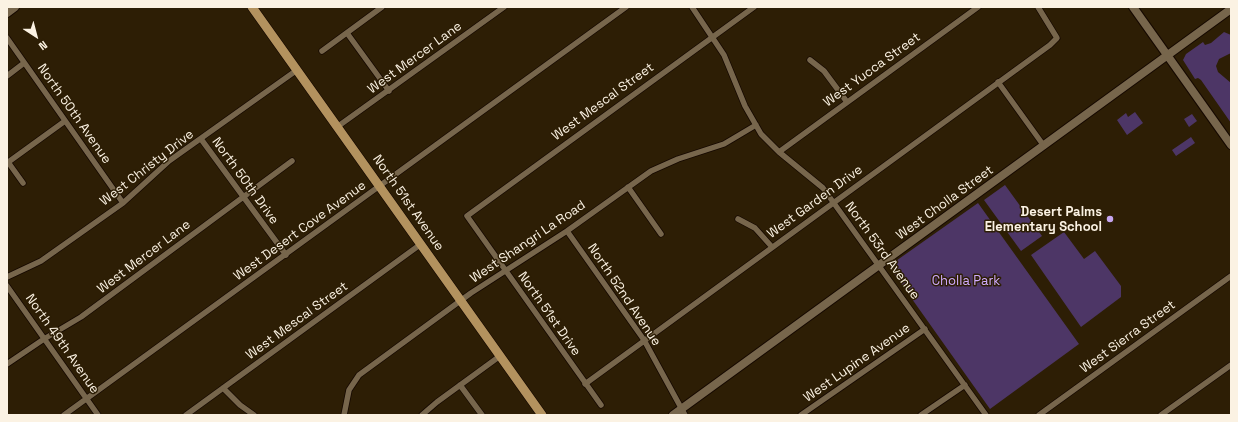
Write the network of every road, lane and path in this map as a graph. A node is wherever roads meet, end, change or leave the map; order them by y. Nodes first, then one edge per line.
1 (15, 7) edge
2 (252, 7) edge
3 (382, 7) edge
4 (504, 7) edge
5 (626, 7) edge
6 (692, 7) edge
7 (754, 7) edge
8 (978, 7) edge
9 (1038, 7) edge
10 (1133, 7) edge
11 (1231, 9) edge
12 (7, 13) edge
13 (347, 33) junction
14 (713, 36) junction
15 (7, 38) edge
16 (322, 51) dead end
17 (1167, 55) junction
18 (810, 60) dead end
19 (24, 63) junction
20 (297, 70) junction
21 (7, 76) edge
22 (998, 82) junction
23 (389, 91) junction
24 (847, 102) junction
25 (65, 121) junction
26 (756, 125) junction
27 (338, 128) junction
28 (201, 139) junction
29 (1231, 145) edge
30 (1044, 146) junction
31 (779, 152) junction
32 (292, 161) dead end
33 (8, 163) edge
34 (23, 183) dead end
35 (379, 186) junction
36 (628, 187) junction
37 (243, 196) junction
38 (833, 202) junction
39 (124, 203) junction
40 (467, 216) joint
41 (738, 218) dead end
42 (567, 231) junction
43 (661, 234) dead end
44 (421, 244) junction
45 (772, 248) junction
46 (286, 255) junction
47 (879, 266) junction
48 (504, 270) junction
49 (1231, 276) edge
50 (7, 277) edge
51 (7, 286) edge
52 (461, 300) junction
53 (925, 329) junction
54 (44, 339) junction
55 (644, 340) junction
56 (500, 356) junction
57 (7, 364) edge
58 (1231, 365) edge
59 (585, 384) junction
60 (460, 385) junction
61 (964, 385) junction
62 (224, 388) junction
63 (86, 398) junction
64 (601, 405) dead end
65 (684, 412) edge
66 (64, 415) edge
67 (98, 415) edge
68 (186, 415) edge
69 (254, 415) edge
70 (344, 415) edge
71 (422, 415) edge
72 (482, 415) edge
73 (542, 415) edge
74 (673, 415) edge
75 (801, 415) edge
76 (921, 415) edge
77 (986, 415) edge
78 (1039, 415) edge
79 (1161, 415) edge

1 - 12 street
2 - 20 main road, North 51st Avenue
3 - 13 street
4 - 23 street, West Mercer Lane
5 - 35 street, West Desert Cove Avenue
6 - 14 street, North 53rd Avenue
7 - 14 street, West Mescal Street
8 - 24 street, West Yucca Street
9 - 22 street, West Garden Drive
10 - 17 street
11 - 17 street, West Cholla Street
13 - 16 street
13 - 23 street
14 - 26 street, North 53rd Avenue
14 - 40 street, West Mescal Street
15 - 19 street, North 50th Avenue
17 - 29 street
17 - 30 street, West Cholla Street
18 - 24 street
19 - 21 street
19 - 25 street, North 50th Avenue
20 - 27 main road, North 51st Avenue
20 - 28 street, West Christy Drive
22 - 30 street
22 - 38 street, West Garden Drive
23 - 27 street, West Mercer Lane
24 - 31 street, West Yucca Street
25 - 33 street
25 - 39 street, North 50th Avenue
26 - 31 street, North 53rd Avenue
26 - 36 street, West Shangri La Road
27 - 35 main road, North 51st Avenue
28 - 37 street, North 50th Drive
28 - 39 street, West Christy Drive
30 - 47 street, West Cholla Street
31 - 38 street, North 53rd Avenue
32 - 37 street, West Mercer Lane
33 - 34 street
35 - 44 main road, North 51st Avenue
35 - 46 street, West Desert Cove Avenue
36 - 42 street, West Shangri La Road
36 - 43 street
37 - 46 street, North 50th Drive
37 - 54 street, West Mercer Lane
38 - 45 street, West Garden Drive
38 - 47 street, North 53rd Avenue
39 - 50 street, West Christy Drive
40 - 48 street, North 51st Drive
41 - 45 street
42 - 48 street, West Shangri La Road
42 - 55 street, North 52nd Avenue
44 - 52 main road, North 51st Avenue
44 - 62 street, West Mescal Street
45 - 55 street, West Garden Drive
46 - 63 street, West Desert Cove Avenue
47 - 53 street, North 53rd Avenue
47 - 65 street, West Cholla Street
48 - 52 street, West Shangri La Road
48 - 59 street, North 51st Drive
49 - 78 street, West Sierra Street
51 - 54 street, North 49th Avenue
52 - 56 main road, North 51st Avenue
52 - 70 street, West Shangri La Road
53 - 61 street, North 53rd Avenue
53 - 75 street, West Lupine Avenue
54 - 57 street, West Mercer Lane
54 - 63 street, North 49th Avenue
55 - 59 street, West Garden Drive
55 - 65 street, North 52nd Avenue
56 - 60 street
56 - 73 main road, North 51st Avenue
58 - 79 street
59 - 64 street, North 51st Drive
60 - 71 street
60 - 72 street
61 - 76 street
61 - 77 street, North 53rd Avenue
62 - 68 street, West Mescal Street
62 - 69 street
63 - 66 street, West Desert Cove Avenue
63 - 67 street, North 49th Avenue
65 - 74 street, West Cholla Street

